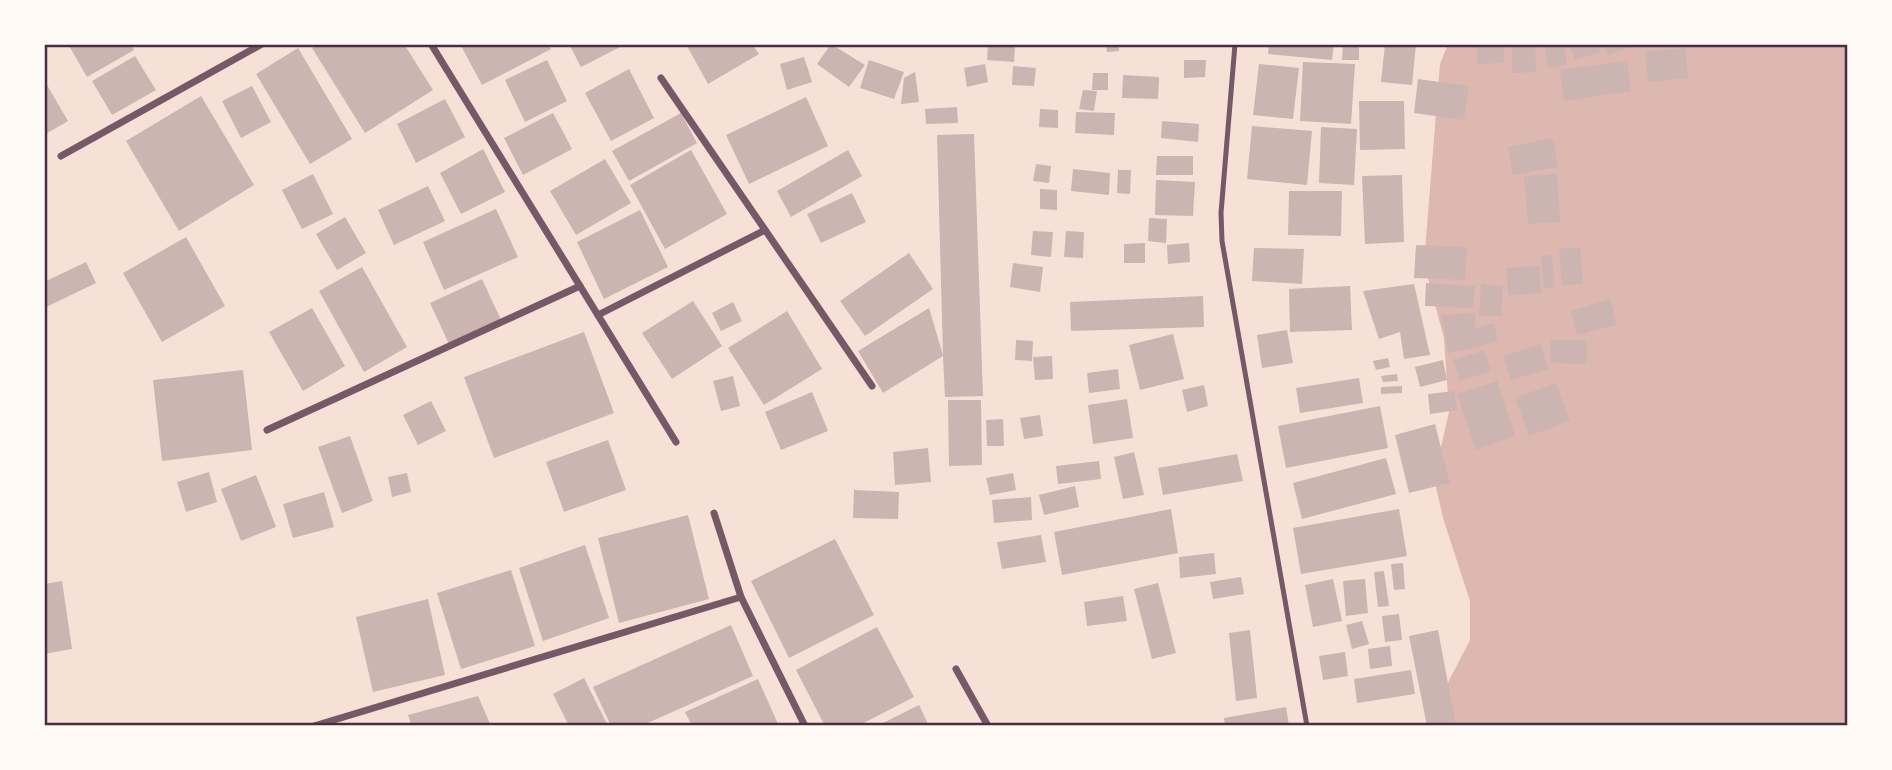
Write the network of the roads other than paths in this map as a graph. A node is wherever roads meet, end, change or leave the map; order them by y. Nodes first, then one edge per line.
1 (261, 44) edge
2 (431, 44) edge
3 (1235, 44) edge
4 (661, 78) dead end
5 (61, 156) dead end
6 (765, 230) junction
7 (580, 286) junction
8 (598, 315) junction
9 (872, 386) dead end
10 (267, 430) dead end
11 (676, 442) dead end
12 (715, 513) dead end
13 (741, 597) junction
14 (956, 669) dead end
15 (335, 723) edge
16 (314, 726) edge
17 (805, 726) edge
18 (988, 726) edge
19 (1307, 726) edge

1 - 5 street
2 - 7 street
3 - 19 lane
4 - 6 street
6 - 8 street
6 - 9 street
7 - 8 street
7 - 10 street
8 - 11 street
12 - 13 street
13 - 15 street
13 - 17 street
14 - 18 street
15 - 16 street

